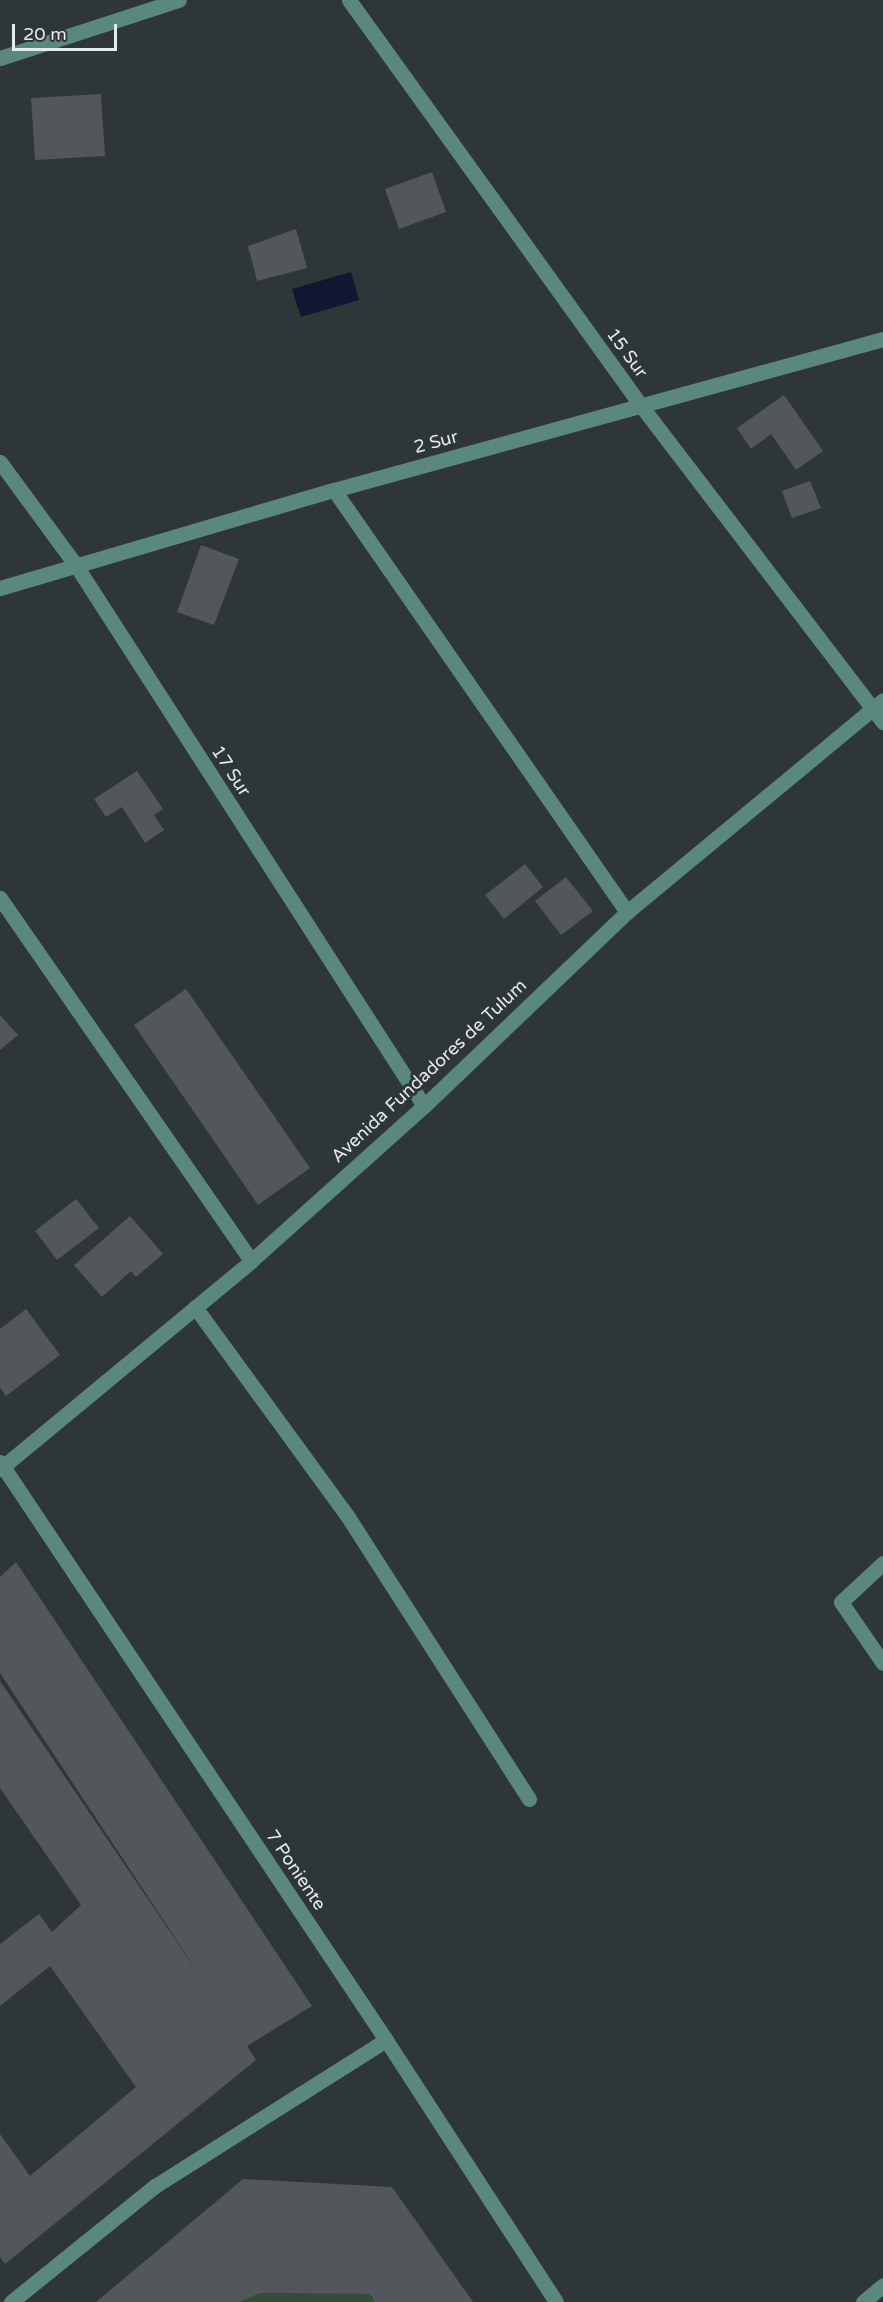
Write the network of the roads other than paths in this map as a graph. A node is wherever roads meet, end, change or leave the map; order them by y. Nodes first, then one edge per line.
1 (179, 0) edge
2 (350, 0) edge
3 (0, 58) edge
4 (883, 339) edge
5 (642, 407) junction
6 (0, 462) edge
7 (334, 490) junction
8 (76, 567) junction
9 (0, 588) edge
10 (878, 704) edge
11 (883, 722) edge
12 (0, 898) edge
13 (627, 912) junction
14 (424, 1106) junction
15 (251, 1261) junction
16 (195, 1307) junction
17 (1, 1466) edge
18 (883, 1563) edge
19 (883, 1663) edge
20 (529, 1798) dead end
21 (386, 2040) junction
22 (883, 2284) edge
23 (11, 2302) edge
24 (556, 2302) edge
25 (863, 2302) edge

1 - 3 street
2 - 5 street, 15 Sur
4 - 5 street, 2 Sur
5 - 7 street, 2 Sur
5 - 10 street, 15 Sur
6 - 8 street, 17 Sur
7 - 8 street, 2 Sur
7 - 13 street
8 - 9 street, 2 Sur
8 - 14 street, 17 Sur
10 - 11 street, 15 Sur
10 - 13 street, Avenida Fundadores de Tulum
12 - 15 street
13 - 14 street, Avenida Fundadores de Tulum
14 - 15 street, Avenida Fundadores de Tulum
15 - 16 street, Avenida Fundadores de Tulum
16 - 17 street, Avenida Fundadores de Tulum
16 - 20 street
17 - 21 street, 7 Poniente
18 - 19 street
21 - 23 street
21 - 24 street, 7 Poniente
22 - 25 street

